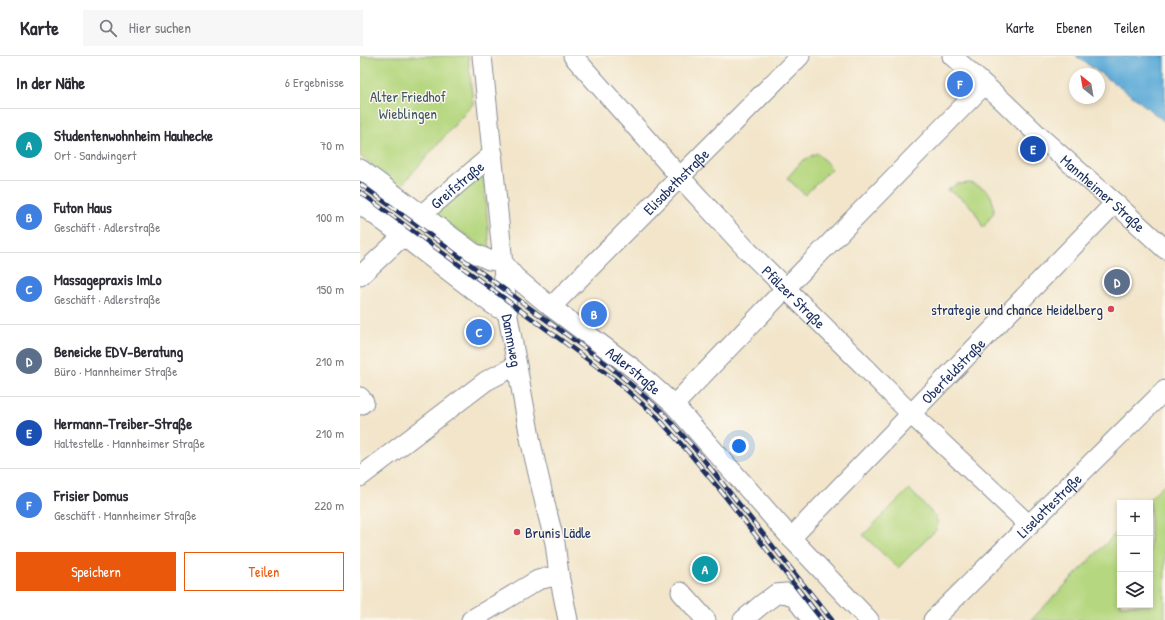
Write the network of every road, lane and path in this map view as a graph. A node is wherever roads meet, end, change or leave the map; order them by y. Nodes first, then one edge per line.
1 (482, 56) edge
2 (800, 56) edge
3 (952, 56) edge
4 (577, 57) edge
5 (984, 85) junction
6 (493, 154) junction
7 (360, 169) edge
8 (680, 177) junction
9 (1115, 202) junction
10 (360, 204) edge
11 (421, 215) junction
12 (403, 236) junction
13 (1165, 250) edge
14 (502, 261) junction
15 (360, 276) edge
16 (786, 288) junction
17 (551, 307) junction
18 (506, 309) junction
19 (517, 364) junction
20 (1165, 390) edge
21 (360, 397) edge
22 (360, 405) edge
23 (674, 405) junction
24 (911, 414) junction
25 (360, 477) edge
26 (1029, 525) junction
27 (790, 538) junction
28 (559, 575) junction
29 (681, 592) dead end
30 (471, 620) edge
31 (568, 620) edge
32 (706, 620) edge
33 (743, 620) edge
34 (812, 620) edge
35 (869, 620) edge
36 (933, 620) edge

1 - 6 street, Dammweg
2 - 8 street, Elisabethstraße
3 - 5 street, Mannheimer Straße
4 - 8 street, Pfälzer Straße
5 - 9 street, Mannheimer Straße
5 - 16 street
6 - 11 street, Greifstraße
6 - 14 street, Dammweg
7 - 11 street
8 - 16 street, Pfälzer Straße
8 - 17 street, Elisabethstraße
9 - 13 street, Mannheimer Straße
9 - 24 street, Oberfeldstraße
10 - 12 street
11 - 14 street
12 - 15 street
12 - 18 street
14 - 17 street, Adlerstraße
14 - 18 street, Dammweg
16 - 23 street
16 - 24 street, Pfälzer Straße
17 - 23 street, Adlerstraße
18 - 19 street, Dammweg
19 - 25 street
19 - 28 street, Dammweg
20 - 26 street, Liselottestraße
21 - 22 street
23 - 27 street, Adlerstraße
24 - 26 street, Pfälzer Straße
24 - 27 street, Oberfeldstraße
26 - 36 street, Liselottestraße
27 - 35 street, Adlerstraße
28 - 30 street
28 - 31 street, Dammweg
29 - 32 street
33 - 34 street

